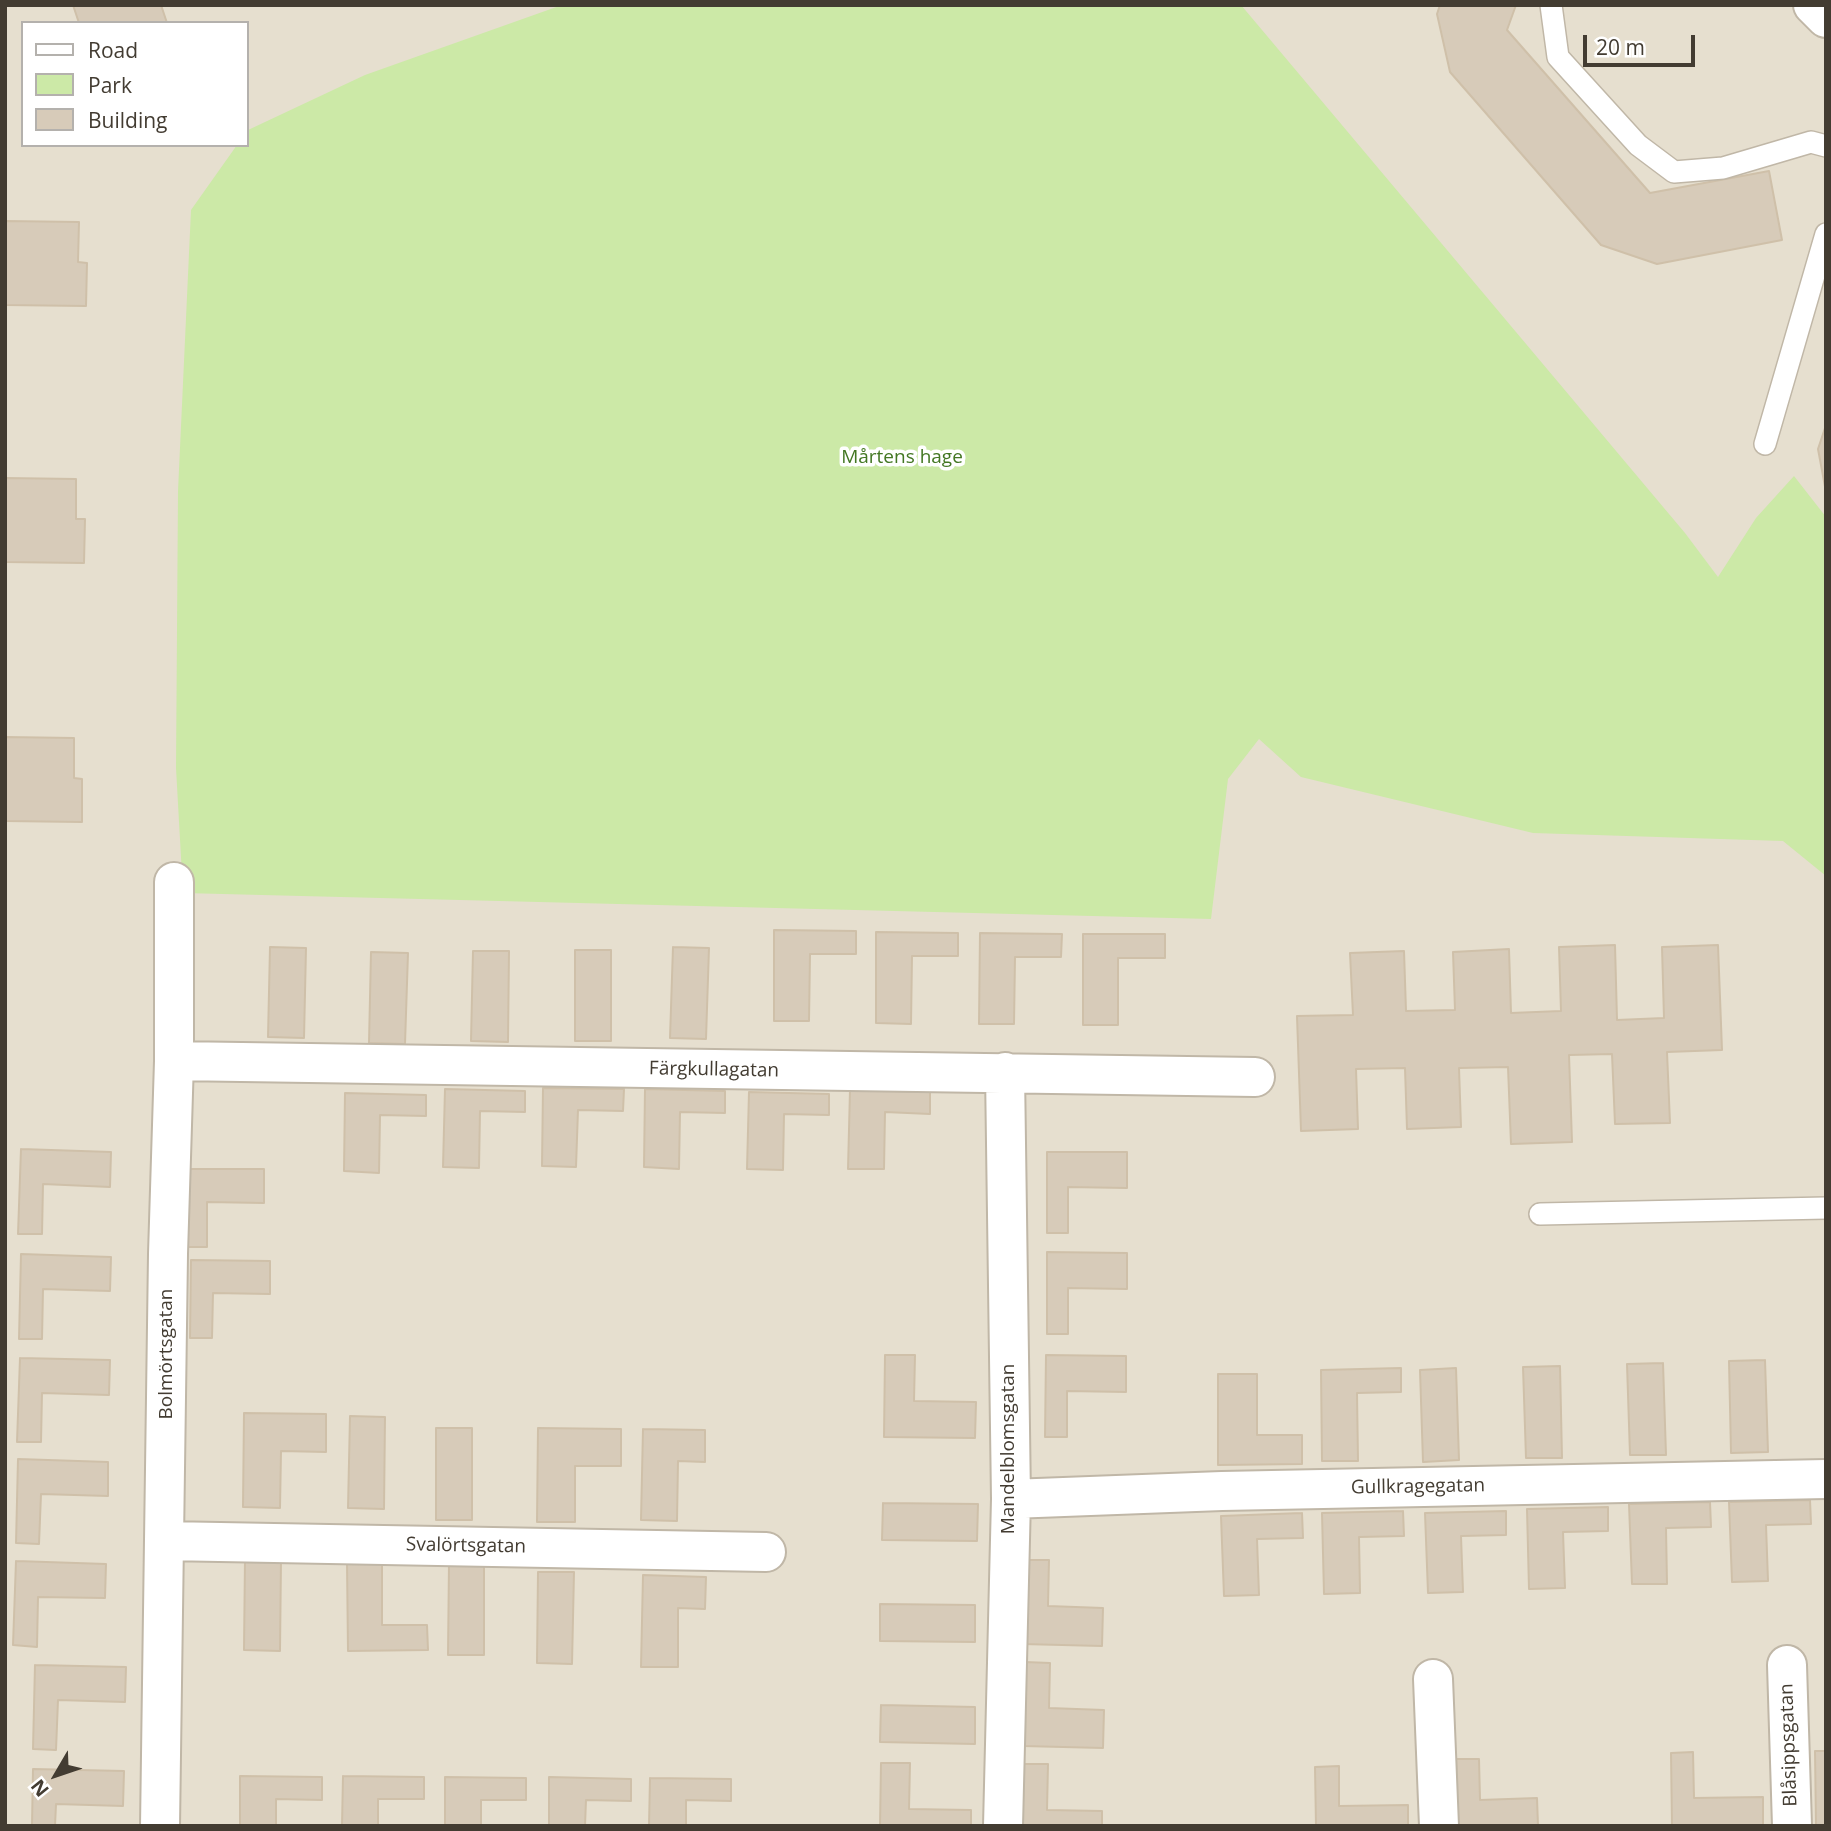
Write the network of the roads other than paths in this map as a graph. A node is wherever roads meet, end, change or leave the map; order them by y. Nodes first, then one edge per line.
1 (1551, 5) edge
2 (1813, 5) edge
3 (1826, 18) edge
4 (1826, 146) edge
5 (1826, 234) edge
6 (1765, 444) dead end
7 (174, 882) dead end
8 (174, 1061) junction
9 (1005, 1072) junction
10 (1255, 1077) dead end
11 (1826, 1208) edge
12 (1540, 1214) dead end
13 (1826, 1479) edge
14 (1011, 1499) junction
15 (165, 1541) junction
16 (766, 1552) dead end
17 (1787, 1665) dead end
18 (1433, 1679) dead end
19 (160, 1826) edge
20 (1003, 1826) edge
21 (1439, 1826) edge
22 (1792, 1826) edge

1 - 4 lane
2 - 3 street
5 - 6 lane
7 - 8 street, Bolmörtsgatan
8 - 9 street, Färgkullagatan
8 - 15 street, Bolmörtsgatan
9 - 10 street, Färgkullagatan
9 - 14 street, Mandelblomsgatan
11 - 12 lane
13 - 14 street, Gullkragegatan
14 - 20 street, Mandelblomsgatan
15 - 16 street, Svalörtsgatan
15 - 19 street, Bolmörtsgatan
17 - 22 street, Blåsippsgatan
18 - 21 street

